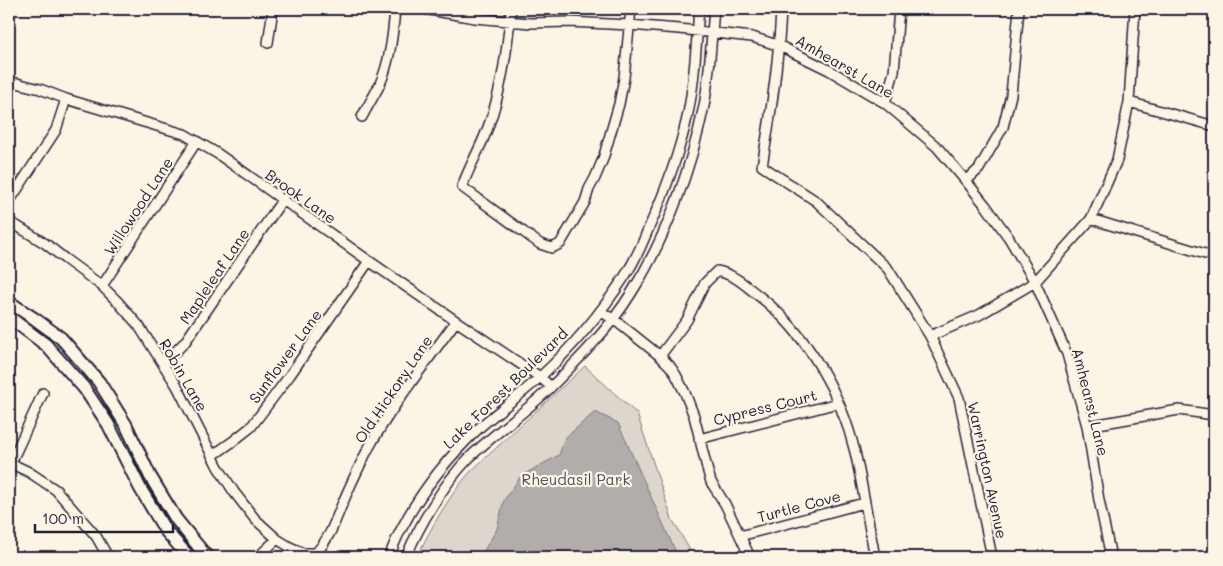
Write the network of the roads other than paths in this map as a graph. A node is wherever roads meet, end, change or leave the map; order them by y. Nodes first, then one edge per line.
1 (273, 9) edge
2 (395, 9) edge
3 (424, 9) edge
4 (511, 9) edge
5 (631, 9) edge
6 (699, 9) edge
7 (714, 9) edge
8 (781, 9) edge
9 (899, 9) edge
10 (1019, 9) edge
11 (1135, 9) edge
12 (510, 21) junction
13 (629, 25) junction
14 (697, 31) junction
15 (712, 33) junction
16 (268, 43) dead end
17 (780, 46) junction
18 (9, 81) edge
19 (66, 99) junction
20 (1129, 102) junction
21 (885, 103) junction
22 (362, 117) dead end
23 (1214, 126) edge
24 (197, 141) junction
25 (966, 181) junction
26 (283, 199) junction
27 (9, 202) edge
28 (1091, 219) junction
29 (9, 221) edge
30 (1204, 254) dead end
31 (369, 261) junction
32 (1035, 282) junction
33 (102, 286) junction
34 (9, 302) edge
35 (600, 311) junction
36 (9, 317) edge
37 (612, 319) junction
38 (456, 321) junction
39 (930, 336) junction
40 (660, 356) junction
41 (163, 364) junction
42 (540, 377) junction
43 (551, 387) junction
44 (42, 393) dead end
45 (838, 403) junction
46 (1214, 415) edge
47 (1086, 426) junction
48 (699, 438) junction
49 (212, 456) junction
50 (10, 465) edge
51 (864, 503) junction
52 (740, 536) junction
53 (277, 539) junction
54 (316, 554) joint
55 (108, 557) edge
56 (188, 557) edge
57 (207, 557) edge
58 (258, 557) edge
59 (389, 557) edge
60 (406, 557) edge
61 (750, 557) edge
62 (875, 557) edge
63 (992, 557) edge
64 (1112, 557) edge

1 - 16 street
2 - 22 street
3 - 12 street, Amhearst Lane
4 - 12 street
5 - 13 street
6 - 14 street, Lake Forest Boulevard
7 - 15 street, Lake Forest Boulevard
8 - 17 street
9 - 21 street
10 - 25 street
11 - 20 street
12 - 13 street, Amhearst Lane
12 - 13 street
13 - 14 street, Amhearst Lane
14 - 15 street, Amhearst Lane
14 - 35 street, Lake Forest Boulevard
15 - 17 street, Amhearst Lane
15 - 37 street, Lake Forest Boulevard
17 - 21 street, Amhearst Lane
17 - 39 street, Warrington Avenue
18 - 19 street, Brook Lane
19 - 24 street, Brook Lane
19 - 27 street
20 - 23 street
20 - 28 street
21 - 25 street, Amhearst Lane
24 - 26 street, Brook Lane
24 - 33 street, Willowood Lane
25 - 32 street, Amhearst Lane
26 - 31 street, Brook Lane
26 - 41 street, Mapleleaf Lane
28 - 30 street
28 - 32 street
29 - 33 street, Robin Lane
31 - 38 street, Brook Lane
31 - 49 street, Sunflower Lane
32 - 39 street
32 - 47 street, Amhearst Lane
33 - 41 street, Robin Lane
34 - 57 main road
35 - 37 street
35 - 42 street, Lake Forest Boulevard
36 - 56 main road
37 - 40 street
37 - 43 street, Lake Forest Boulevard
38 - 42 street, Brook Lane
38 - 54 street, Old Hickory Lane
39 - 63 street, Warrington Avenue
40 - 45 street
40 - 48 street
41 - 49 street, Robin Lane
42 - 43 street, Brook Lane
42 - 59 street, Lake Forest Boulevard
43 - 60 street, Lake Forest Boulevard
44 - 50 street
45 - 48 street, Cypress Court
45 - 51 street
46 - 47 street
47 - 64 street, Amhearst Lane
48 - 52 street
49 - 53 street, Robin Lane
50 - 55 street
51 - 52 street, Turtle Cove
51 - 62 street
52 - 61 street
53 - 54 street, Robin Lane
53 - 58 street

